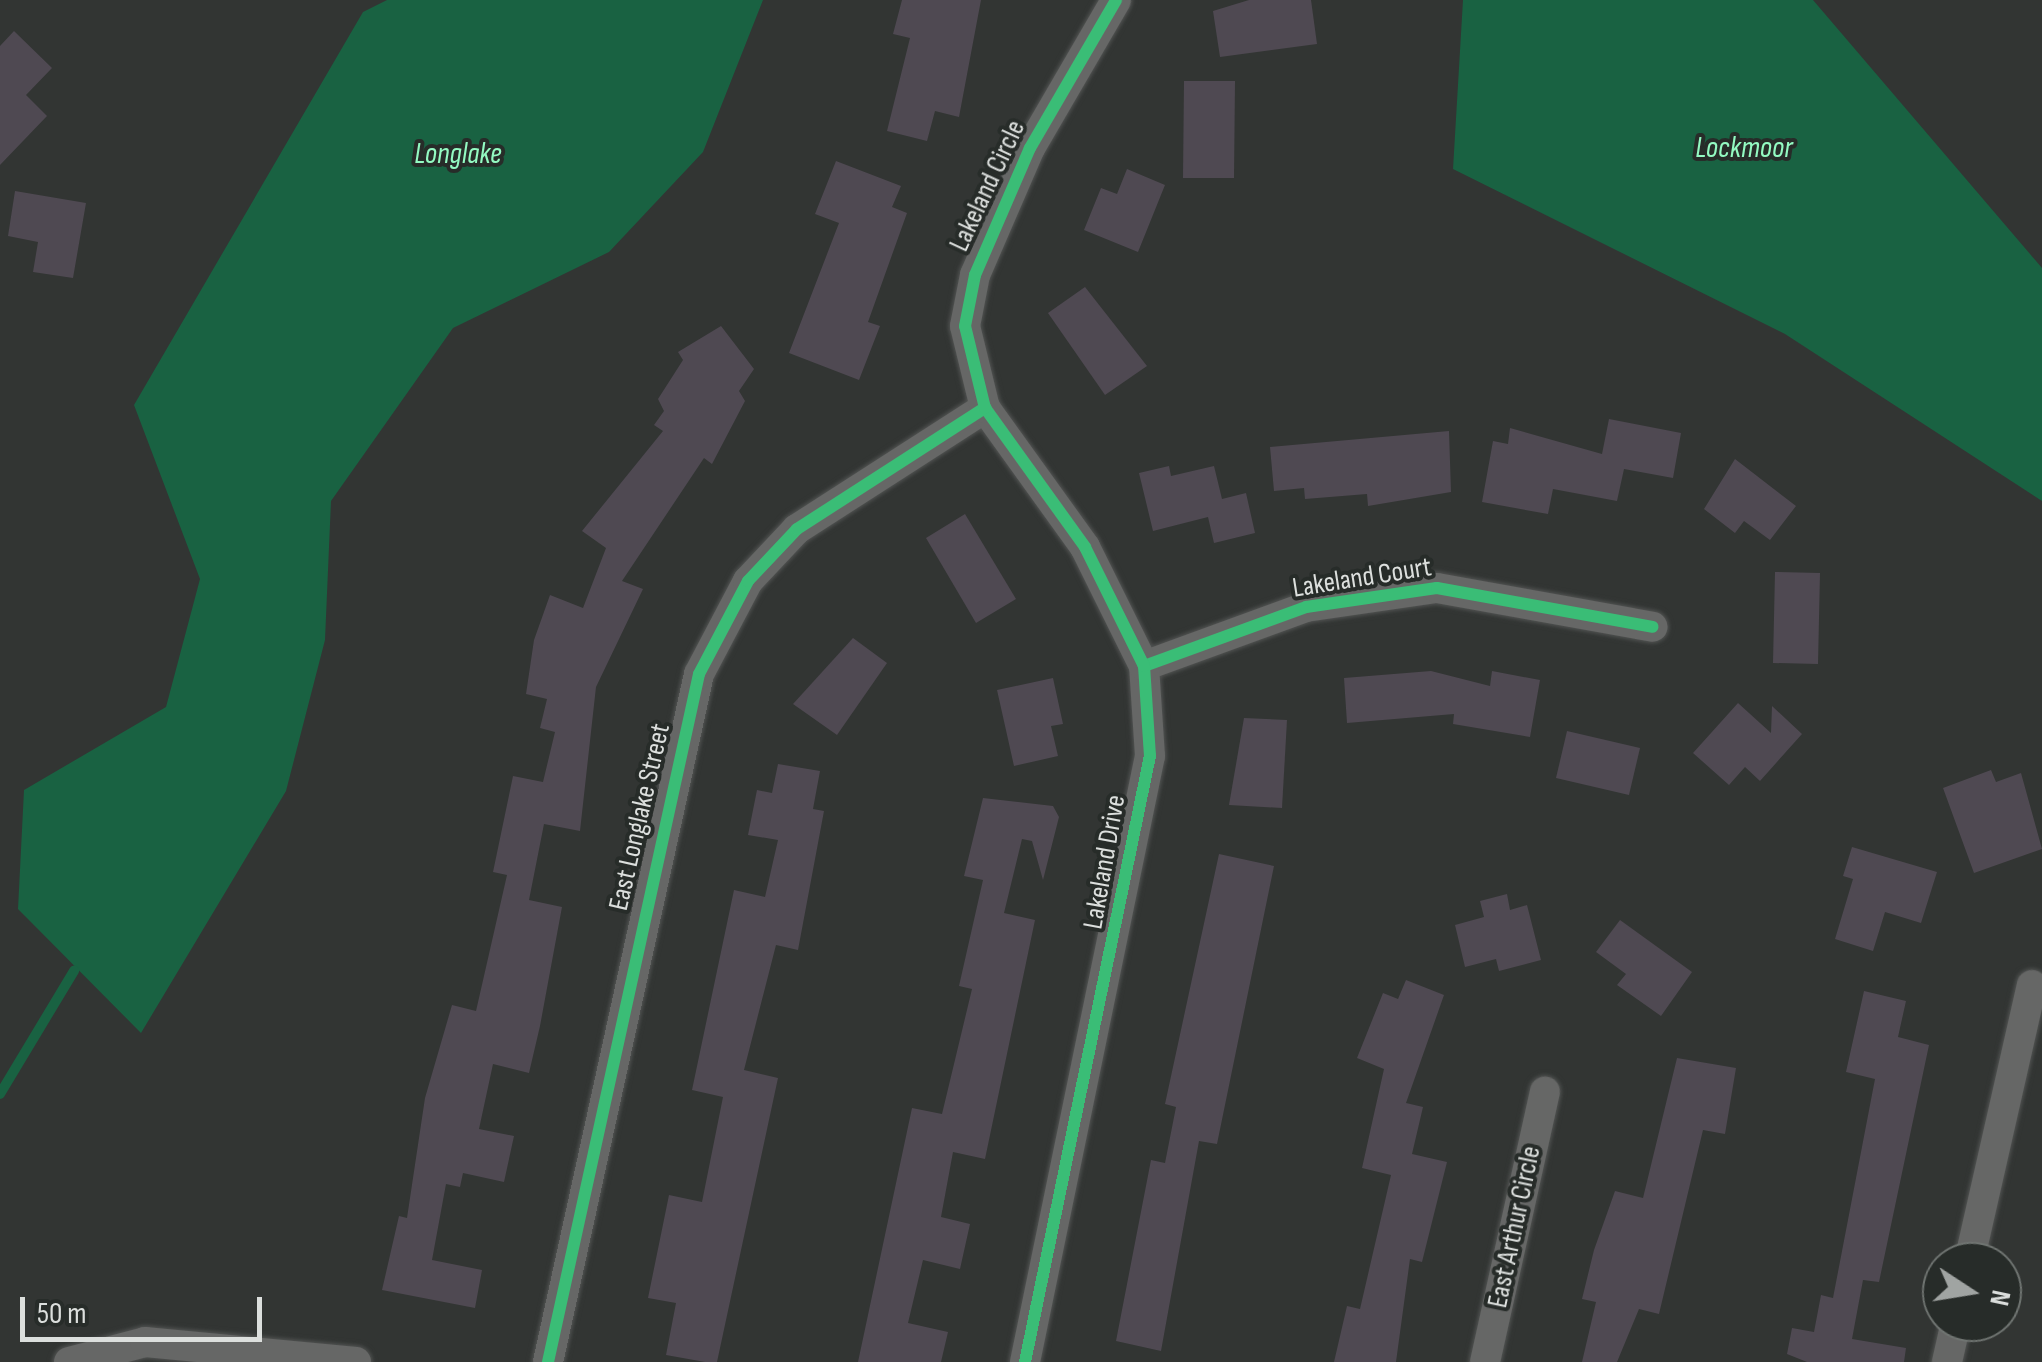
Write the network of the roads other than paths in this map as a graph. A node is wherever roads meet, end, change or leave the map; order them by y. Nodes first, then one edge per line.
1 (1116, 0) edge
2 (985, 408) junction
3 (1653, 627) dead end
4 (1144, 666) junction
5 (2032, 984) dead end
6 (1544, 1092) dead end
7 (1974, 1242) edge
8 (69, 1362) edge
9 (356, 1362) edge
10 (548, 1362) edge
11 (1025, 1362) edge
12 (1485, 1362) edge

1 - 2 street, Lakeland Circle
2 - 4 street, Lakeland Drive
2 - 10 street, East Longlake Street
3 - 4 street, Lakeland Court
4 - 11 street, Lakeland Drive
5 - 7 street
6 - 12 street, East Arthur Circle
8 - 9 street

